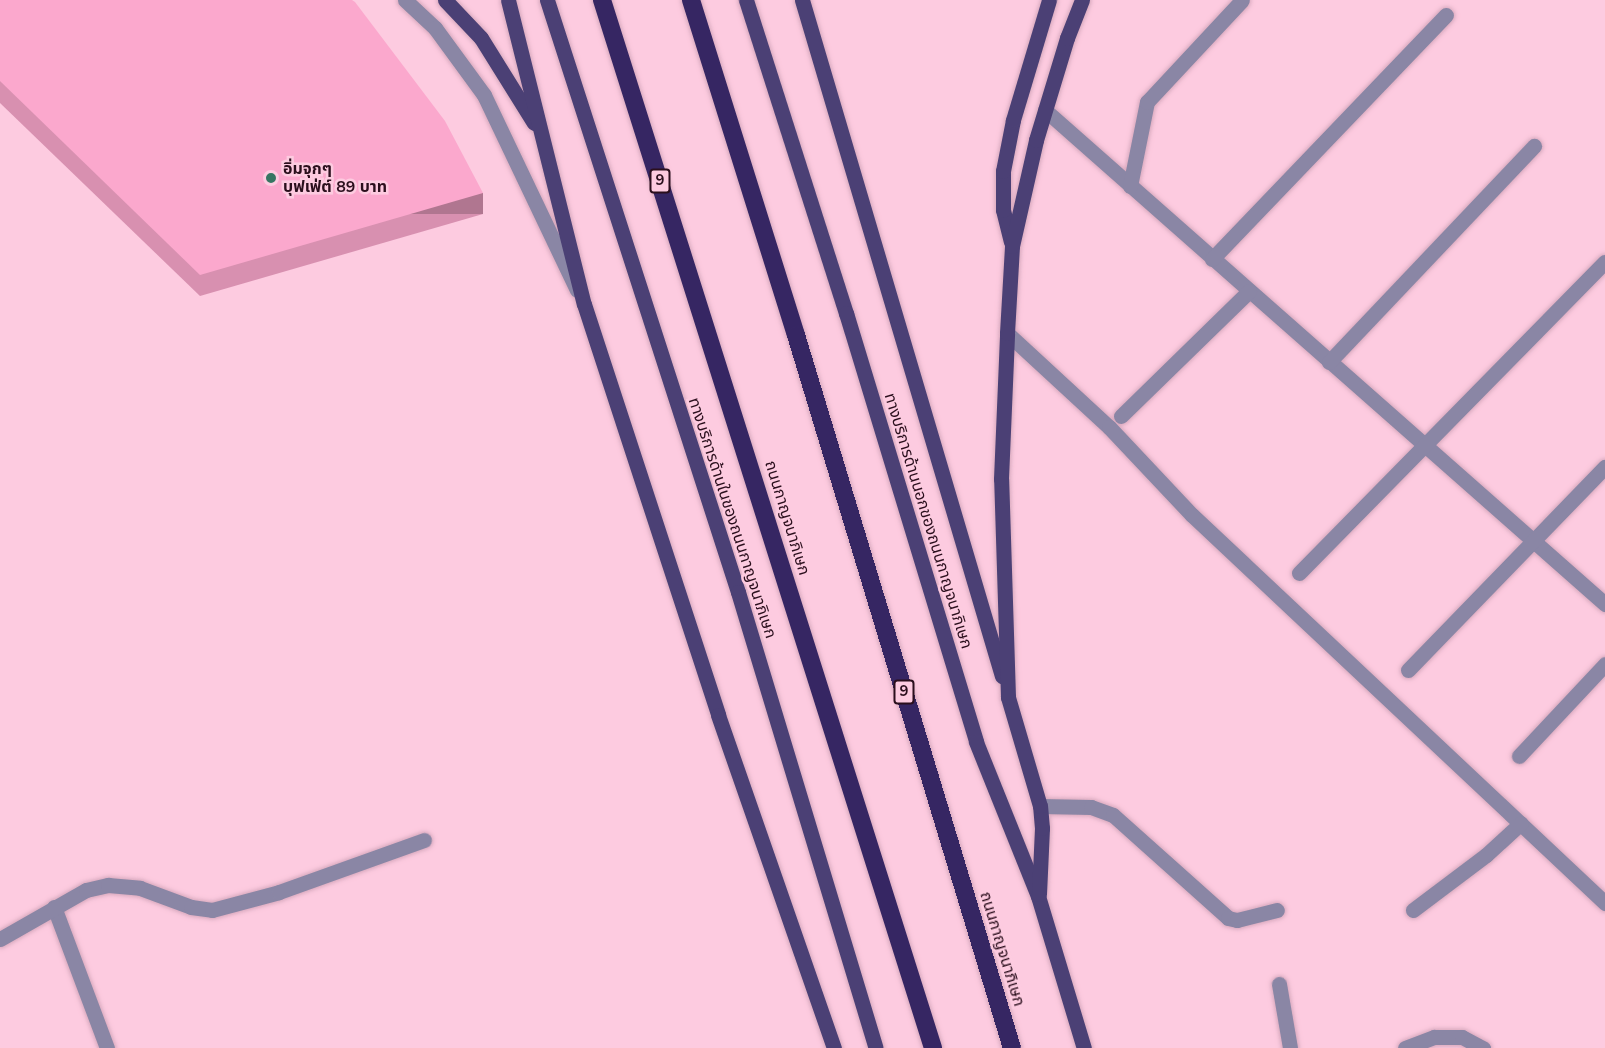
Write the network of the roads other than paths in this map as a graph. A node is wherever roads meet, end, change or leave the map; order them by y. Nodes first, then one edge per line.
1 (405, 0) edge
2 (445, 0) edge
3 (508, 0) edge
4 (547, 0) edge
5 (602, 0) edge
6 (691, 0) edge
7 (746, 0) edge
8 (802, 0) edge
9 (1049, 0) edge
10 (1082, 0) edge
11 (1242, 0) edge
12 (1446, 15) dead end
13 (1045, 110) junction
14 (540, 133) junction
15 (1534, 146) dead end
16 (1131, 186) junction
17 (1012, 246) junction
18 (1212, 259) junction
19 (1605, 262) edge
20 (1249, 291) junction
21 (584, 304) junction
22 (1007, 333) junction
23 (1329, 362) junction
24 (1121, 416) dead end
25 (1424, 446) junction
26 (1605, 467) edge
27 (1532, 542) junction
28 (1299, 573) dead end
29 (1605, 604) edge
30 (1605, 664) edge
31 (1408, 670) dead end
32 (1008, 697) junction
33 (1519, 756) dead end
34 (1040, 806) junction
35 (1521, 823) junction
36 (424, 840) dead end
37 (1038, 897) junction
38 (1605, 903) edge
39 (54, 907) junction
40 (1277, 910) dead end
41 (1413, 910) dead end
42 (0, 939) edge
43 (1279, 984) dead end
44 (107, 1048) edge
45 (834, 1048) edge
46 (876, 1048) edge
47 (933, 1048) edge
48 (1012, 1048) edge
49 (1084, 1048) edge
50 (1290, 1048) edge
51 (1405, 1048) edge
52 (1483, 1048) edge

1 - 21 street
2 - 14 main road
3 - 14 main road
4 - 46 main road, ทางบริการด้านในของถนนกาญจนาภิเษก
5 - 47 highway, ถนนกาญจนาภิเษก / 9
6 - 48 highway, ถนนกาญจนาภิเษก / 9
7 - 37 main road, ทางบริการด้านนอกของถนนกาญจนาภิเษก
8 - 32 main road
9 - 17 main road
10 - 13 main road
11 - 16 street
12 - 18 street
13 - 16 street
13 - 17 main road
14 - 21 main road
15 - 23 street
16 - 18 street
17 - 22 main road
18 - 20 street
19 - 25 street
20 - 23 street
20 - 24 street
21 - 45 main road
22 - 32 main road
22 - 35 street
23 - 25 street
25 - 27 street
25 - 28 street
26 - 27 street
27 - 29 street
27 - 31 street
30 - 33 street
32 - 34 main road
34 - 37 main road
34 - 40 street
35 - 38 street
35 - 41 street
36 - 39 street
37 - 49 main road, ทางบริการด้านนอกของถนนกาญจนาภิเษก
39 - 42 street
39 - 44 street
43 - 50 street
51 - 52 street

